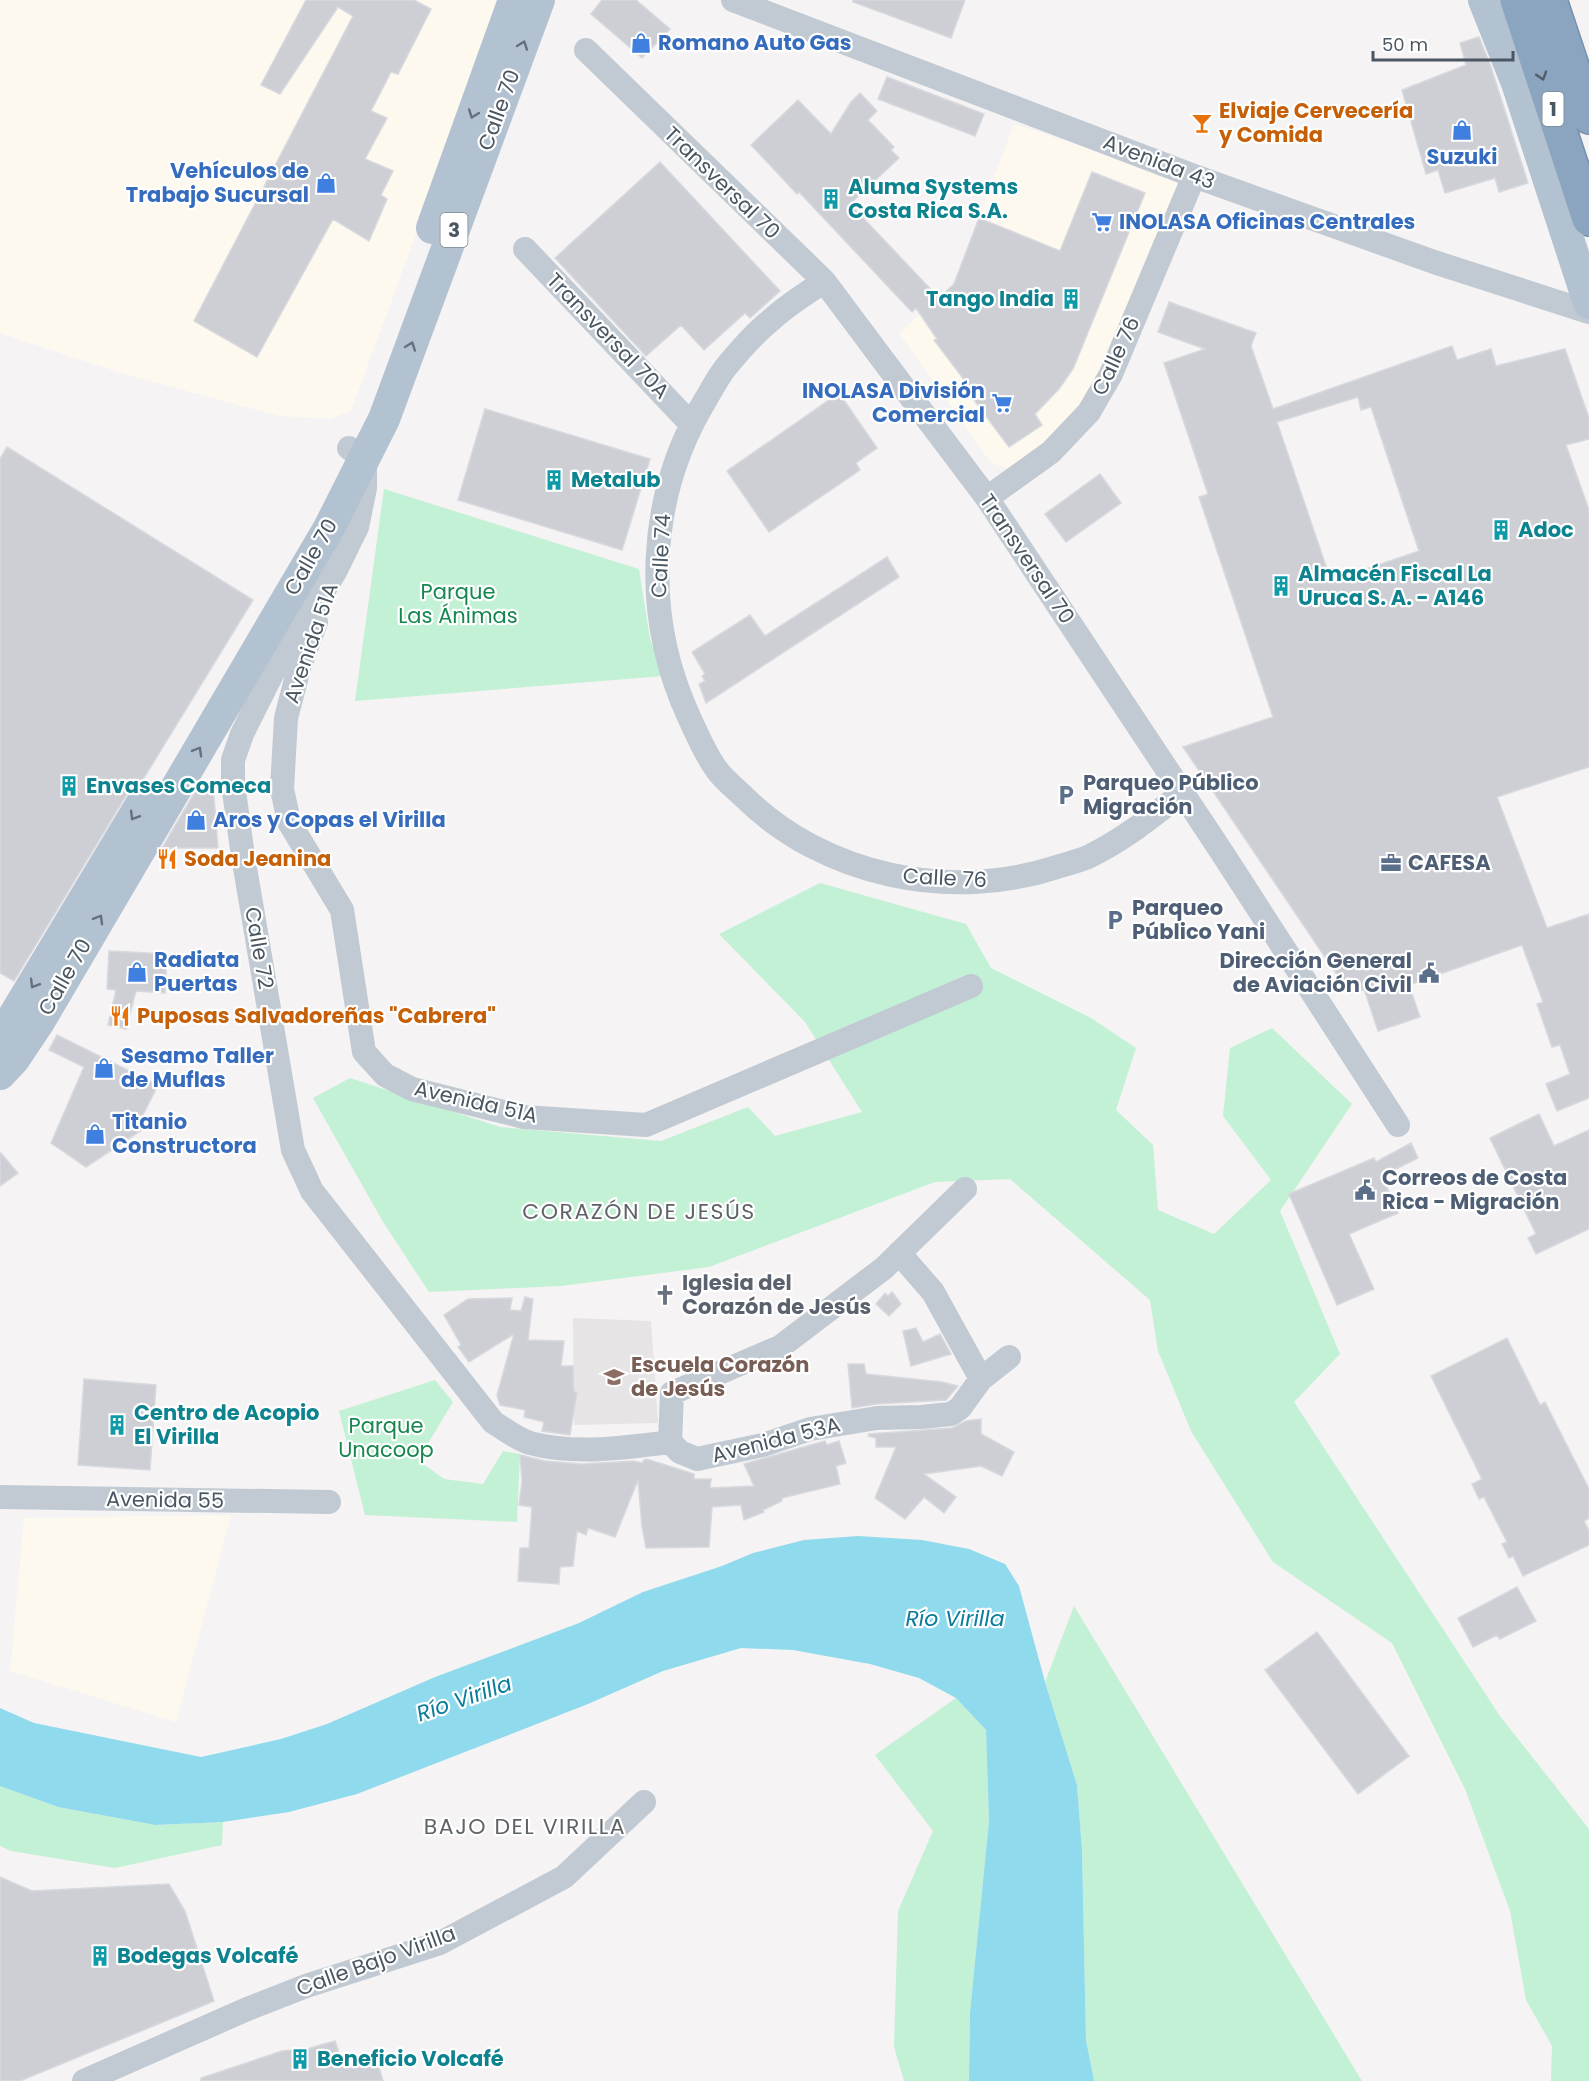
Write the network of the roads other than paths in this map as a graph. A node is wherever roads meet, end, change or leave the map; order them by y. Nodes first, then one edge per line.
1 (514, 0) edge
2 (539, 0) edge
3 (733, 0) edge
4 (1484, 0) edge
5 (1517, 0) edge
6 (1550, 0) edge
7 (586, 50) dead end
8 (1589, 117) edge
9 (1194, 176) junction
10 (1589, 219) edge
11 (525, 249) dead end
12 (824, 281) junction
13 (1589, 303) edge
14 (1589, 312) edge
15 (691, 424) junction
16 (357, 453) junction
17 (987, 498) junction
18 (335, 572) junction
19 (717, 770) joint
20 (1182, 793) junction
21 (971, 986) dead end
22 (0, 1039) edge
23 (0, 1074) edge
24 (1398, 1125) dead end
25 (965, 1189) dead end
26 (899, 1253) junction
27 (1009, 1357) dead end
28 (981, 1378) junction
29 (670, 1442) junction
30 (0, 1497) edge
31 (329, 1503) dead end
32 (644, 1802) dead end
33 (84, 2081) edge

1 -> 16 main road, Calle 70 / 3
16 -> 2 main road, Calle 70 / 3
3 - 9 street, Avenida 43
4 - 13 main road
5 -> 10 highway, 1
6 - 8 highway, 1
7 - 12 street, Transversal 70
9 - 14 street, Avenida 43
9 - 17 street, Calle 76
11 - 15 street, Transversal 70A
12 - 15 street, Calle 74
12 - 17 street, Transversal 70
15 - 19 street, Calle 74
16 - 18 street, Calle 72
16 -> 22 main road, Calle 70 / 3
23 -> 16 main road, Calle 70 / 3
17 - 20 street, Transversal 70
18 - 21 street, Avenida 51A
18 - 29 street, Calle 72
19 - 20 street, Calle 76
20 - 24 street, Transversal 70
25 - 26 street
26 - 28 street
26 - 29 street
27 - 28 street, Avenida 53A
28 - 29 street, Avenida 53A
30 - 31 street, Avenida 55
32 - 33 street, Calle Bajo Virilla

